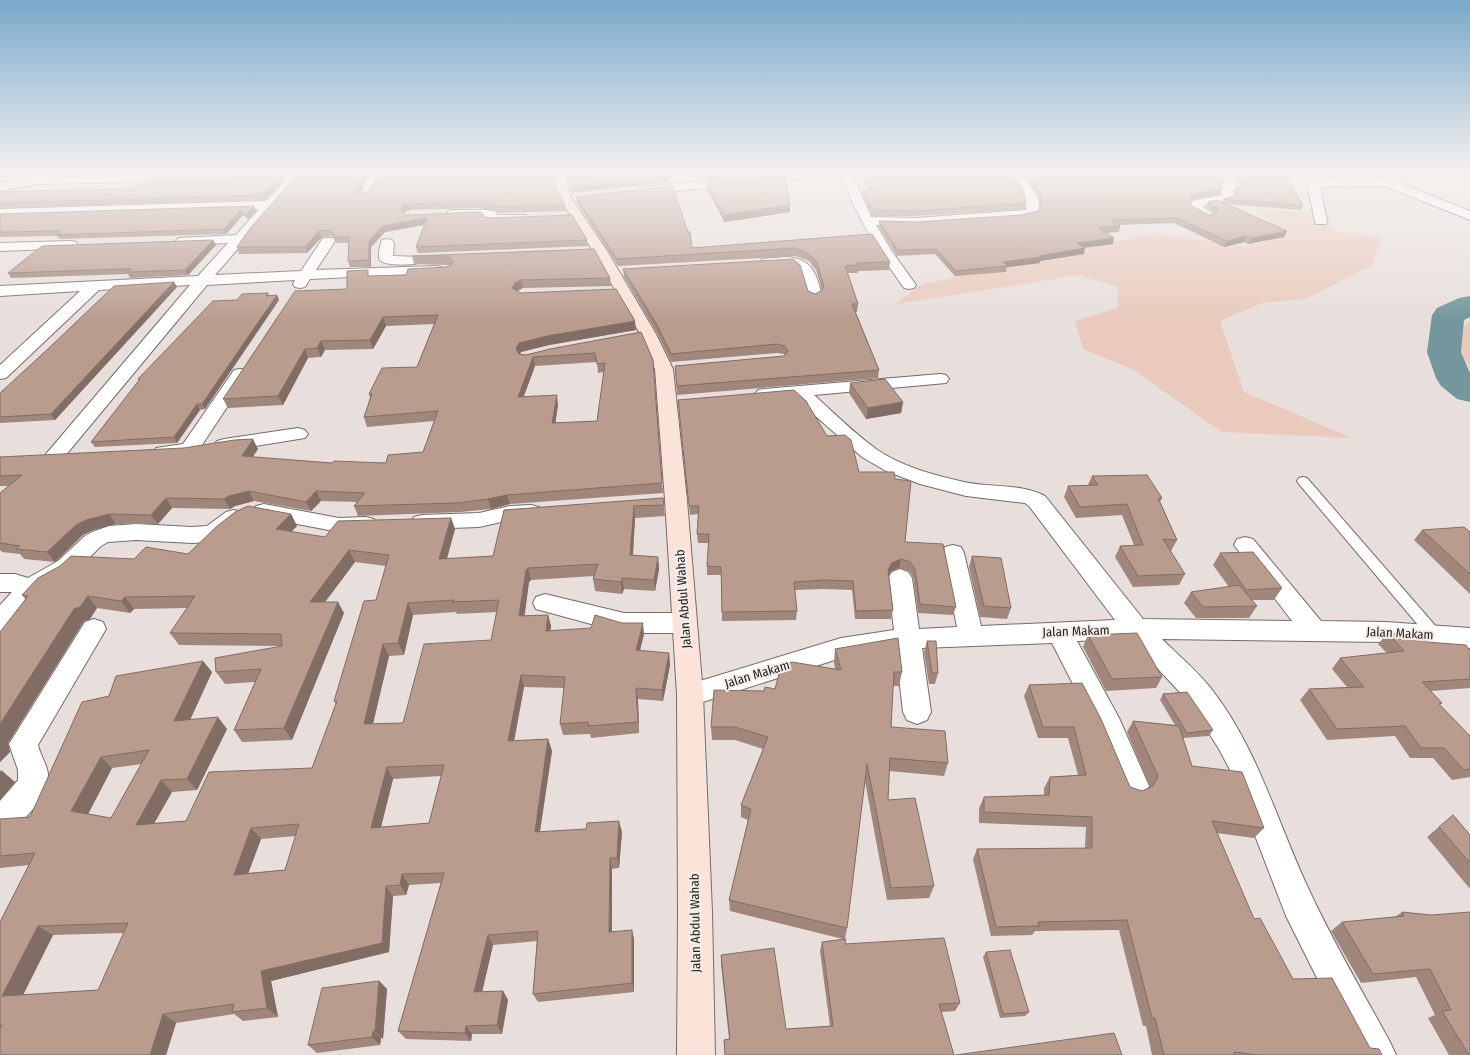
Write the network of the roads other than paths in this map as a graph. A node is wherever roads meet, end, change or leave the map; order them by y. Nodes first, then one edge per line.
1 (256, 221) edge
2 (490, 221) edge
3 (508, 221) edge
4 (577, 221) edge
5 (867, 221) edge
6 (878, 221) edge
7 (927, 221) edge
8 (240, 239) junction
9 (169, 241) edge
10 (328, 241) dead end
11 (387, 243) dead end
12 (83, 244) edge
13 (2, 250) edge
14 (750, 263) edge
15 (306, 275) junction
16 (203, 280) junction
17 (909, 285) dead end
18 (95, 286) junction
19 (0, 291) edge
20 (814, 295) edge
21 (289, 301) edge
22 (250, 359) edge
23 (0, 374) edge
24 (940, 379) dead end
25 (798, 391) junction
26 (744, 395) edge
27 (298, 434) dead end
28 (189, 450) junction
29 (144, 453) edge
30 (75, 456) edge
31 (1303, 481) dead end
32 (550, 510) edge
33 (406, 523) edge
34 (383, 524) edge
35 (1245, 545) dead end
36 (953, 553) dead end
37 (900, 578) dead end
38 (0, 583) edge
39 (25, 590) junction
40 (545, 603) dead end
41 (0, 622) edge
42 (685, 623) junction
43 (94, 629) dead end
44 (1136, 629) junction
45 (1314, 631) junction
46 (1059, 632) junction
47 (1434, 634) junction
48 (971, 636) junction
49 (1470, 638) edge
50 (907, 639) junction
51 (690, 695) junction
52 (917, 712) dead end
53 (1134, 786) dead end
54 (0, 820) edge
55 (696, 1055) edge
56 (1377, 1055) edge

1 - 8 street
2 - 3 street
4 - 42 street, Jalan Abdul Wahab
5 - 17 street
6 - 7 street
8 - 9 street
8 - 16 street
10 - 15 street
11 - 15 street
12 - 13 street
14 - 20 street
15 - 16 street
15 - 21 street
16 - 18 street
16 - 30 street
18 - 19 street
18 - 23 street
22 - 28 street
24 - 25 street
25 - 26 street
25 - 44 street
27 - 28 street
28 - 29 street
31 - 47 lane
32 - 33 street
34 - 39 street
35 - 45 street
36 - 48 street
37 - 50 street
38 - 39 street
39 - 41 street
40 - 42 street
42 - 51 street, Jalan Abdul Wahab
43 - 54 street
44 - 45 street, Jalan Makam
44 - 46 street, Jalan Makam
44 - 56 street
45 - 47 street, Jalan Makam
46 - 48 street, Jalan Makam
46 - 53 street
47 - 49 street, Jalan Makam
48 - 50 street, Jalan Makam
50 - 51 street, Jalan Makam
50 - 52 street
51 - 55 street, Jalan Abdul Wahab

